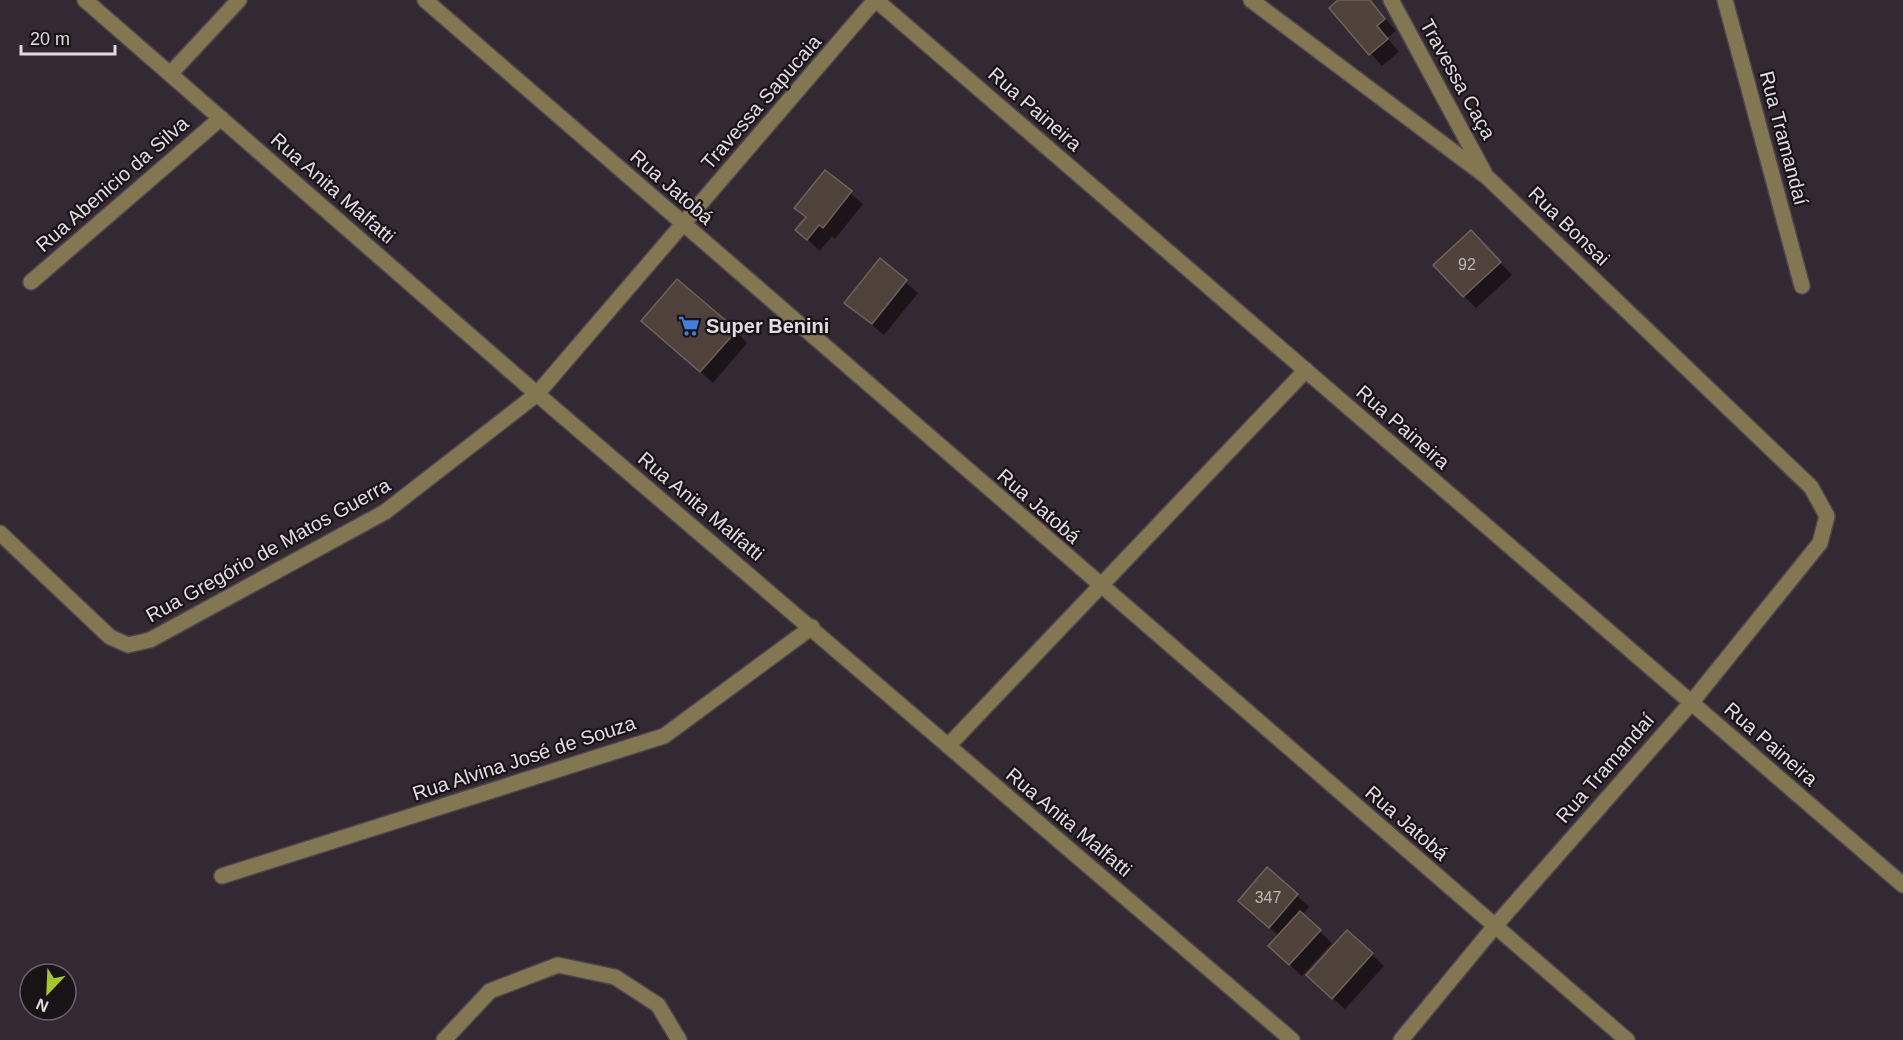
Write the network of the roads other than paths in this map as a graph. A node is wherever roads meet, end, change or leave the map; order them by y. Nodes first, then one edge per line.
1 (85, 0) edge
2 (239, 0) edge
3 (425, 0) edge
4 (876, 0) edge
5 (1251, 0) edge
6 (1391, 0) edge
7 (1725, 0) edge
8 (171, 73) junction
9 (221, 118) junction
10 (1487, 177) junction
11 (683, 225) junction
12 (30, 282) dead end
13 (1802, 286) dead end
14 (1306, 370) junction
15 (537, 394) junction
16 (1827, 516) joint
17 (0, 533) edge
18 (1100, 587) junction
19 (812, 627) junction
20 (1691, 702) junction
21 (948, 746) junction
22 (222, 876) dead end
23 (1903, 885) edge
24 (1495, 926) junction
25 (444, 1040) edge
26 (680, 1040) edge
27 (1292, 1040) edge
28 (1401, 1040) edge
29 (1627, 1040) edge

1 - 8 street, Rua Anita Malfatti
2 - 8 street
3 - 11 street, Rua Jatobá
4 - 11 street, Travessa Sapucaia
4 - 14 street, Rua Paineira
5 - 10 street, Rua Bonsai
6 - 10 street, Travessa Caça
7 - 13 street, Rua Tramandaí
8 - 9 street, Rua Anita Malfatti
9 - 12 street, Rua Abenicio da Silva
9 - 15 street, Rua Anita Malfatti
10 - 16 street, Rua Bonsai
11 - 15 street, Travessa Sapucaia
11 - 18 street, Rua Jatobá
14 - 18 street
14 - 20 street, Rua Paineira
15 - 17 street, Rua Gregório de Matos Guerra
15 - 19 street, Rua Anita Malfatti
16 - 20 street, Rua Tramandaí
18 - 21 street
18 - 24 street, Rua Jatobá
19 - 21 street, Rua Anita Malfatti
19 - 22 street, Rua Alvina José de Souza
20 - 23 street, Rua Paineira
20 - 24 street, Rua Tramandaí
21 - 27 street, Rua Anita Malfatti
24 - 28 street, Rua Tramandaí
24 - 29 street, Rua Jatobá
25 - 26 street

